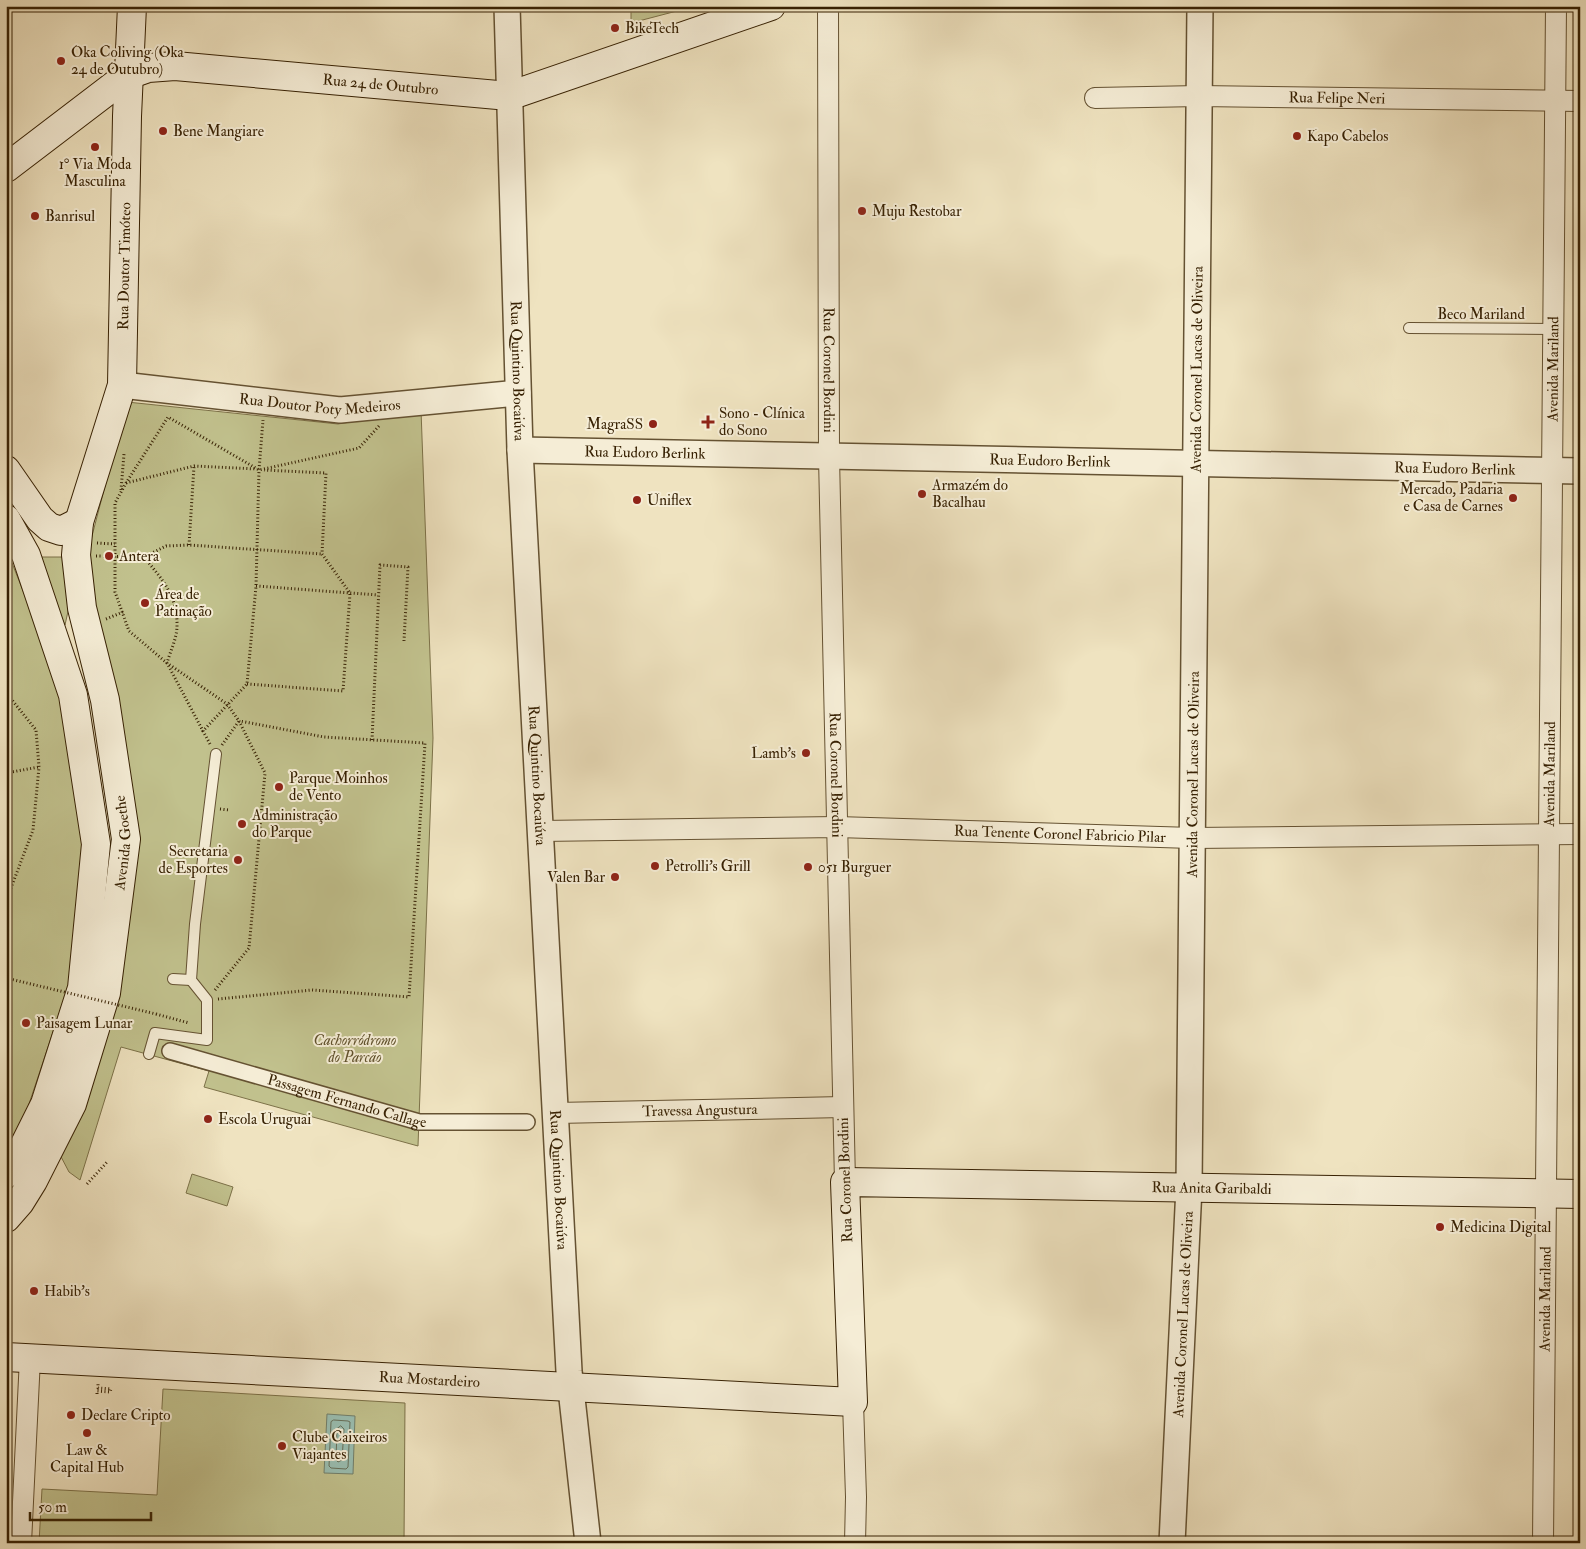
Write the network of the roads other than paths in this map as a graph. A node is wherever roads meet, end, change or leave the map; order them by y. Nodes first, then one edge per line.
1 (132, 6) edge
2 (507, 6) edge
3 (771, 6) edge
4 (828, 6) edge
5 (1200, 6) edge
6 (1556, 6) edge
7 (128, 75) junction
8 (509, 96) junction
9 (1199, 96) junction
10 (1095, 98) dead end
11 (1555, 101) junction
12 (1580, 102) edge
13 (6, 168) edge
14 (1409, 328) dead end
15 (1553, 329) junction
16 (122, 385) junction
17 (518, 393) junction
18 (520, 450) junction
19 (829, 457) junction
20 (1196, 464) junction
21 (6, 470) edge
22 (1552, 470) junction
23 (1580, 471) edge
24 (6, 519) edge
25 (87, 533) junction
26 (216, 754) road end
27 (837, 827) junction
28 (540, 831) junction
29 (1549, 834) junction
30 (1580, 834) edge
31 (1192, 838) junction
32 (173, 979) dead end
33 (191, 980) junction
34 (170, 1051) dead end
35 (149, 1054) dead end
36 (843, 1107) junction
37 (556, 1113) junction
38 (527, 1122) dead end
39 (6, 1174) edge
40 (845, 1182) junction
41 (1189, 1187) junction
42 (1546, 1193) junction
43 (1580, 1194) edge
44 (6, 1218) edge
45 (18, 1358) edge
46 (570, 1387) junction
47 (853, 1402) junction
48 (21, 1543) edge
49 (588, 1543) edge
50 (855, 1543) edge
51 (1172, 1543) edge
52 (1543, 1543) edge

1 - 7 main road, Rua Doutor Timóteo
2 - 8 street, Rua Quintino Bocaiúva
3 - 8 main road, Rua 24 de Outubro
4 - 19 street, Rua Coronel Bordini
5 - 9 street, Avenida Coronel Lucas de Oliveira
6 - 11 street, Avenida Mariland
7 - 8 main road, Rua 24 de Outubro
7 - 13 main road, Rua 24 de Outubro
7 - 16 main road, Rua Doutor Timóteo
8 - 17 street, Rua Quintino Bocaiúva
9 - 10 street, Rua Felipe Neri
9 - 11 street, Rua Felipe Neri
9 - 20 street, Avenida Coronel Lucas de Oliveira
11 - 12 street, Rua Felipe Neri
11 - 15 street, Avenida Mariland
14 - 15 lane, Beco Mariland
15 - 22 street, Avenida Mariland
16 - 17 street, Rua Doutor Poty Medeiros
16 - 25 main road, Rua Doutor Timóteo
17 - 18 street, Rua Quintino Bocaiúva
18 - 19 street, Rua Eudoro Berlink
18 - 28 street, Rua Quintino Bocaiúva
19 - 20 street, Rua Eudoro Berlink
19 - 27 street, Rua Coronel Bordini
20 - 22 street, Rua Eudoro Berlink
20 - 31 street, Avenida Coronel Lucas de Oliveira
21 - 25 main road
22 - 23 street, Rua Eudoro Berlink
22 - 29 street, Avenida Mariland
24 - 39 main road, Avenida Goethe
25 - 44 main road, Avenida Goethe
26 - 33 lane
27 - 28 street, Rua Tenente Coronel Fabricio Pilar
27 - 31 street, Rua Tenente Coronel Fabricio Pilar
27 - 36 street, Rua Coronel Bordini
28 - 37 street, Rua Quintino Bocaiúva
29 - 30 street, Rua Tenente Coronel Fabricio Pilar
29 - 31 street, Rua Tenente Coronel Fabricio Pilar
29 - 42 street, Avenida Mariland
31 - 41 street, Avenida Coronel Lucas de Oliveira
32 - 33 lane
33 - 35 lane
34 - 38 street, Passagem Fernando Callage
36 - 37 street, Travessa Angustura
36 - 40 street, Rua Coronel Bordini
37 - 46 street, Rua Quintino Bocaiúva
40 - 41 main road, Rua Anita Garibaldi
40 - 47 main road, Rua Coronel Bordini
41 - 42 main road, Rua Anita Garibaldi
41 - 51 street, Avenida Coronel Lucas de Oliveira
42 - 43 main road, Rua Anita Garibaldi
42 - 52 street, Avenida Mariland
45 - 46 main road, Rua Mostardeiro
45 - 48 street
46 - 47 main road, Rua Mostardeiro
46 - 49 street, Rua Quintino Bocaiúva
47 - 50 street, Rua Coronel Bordini

